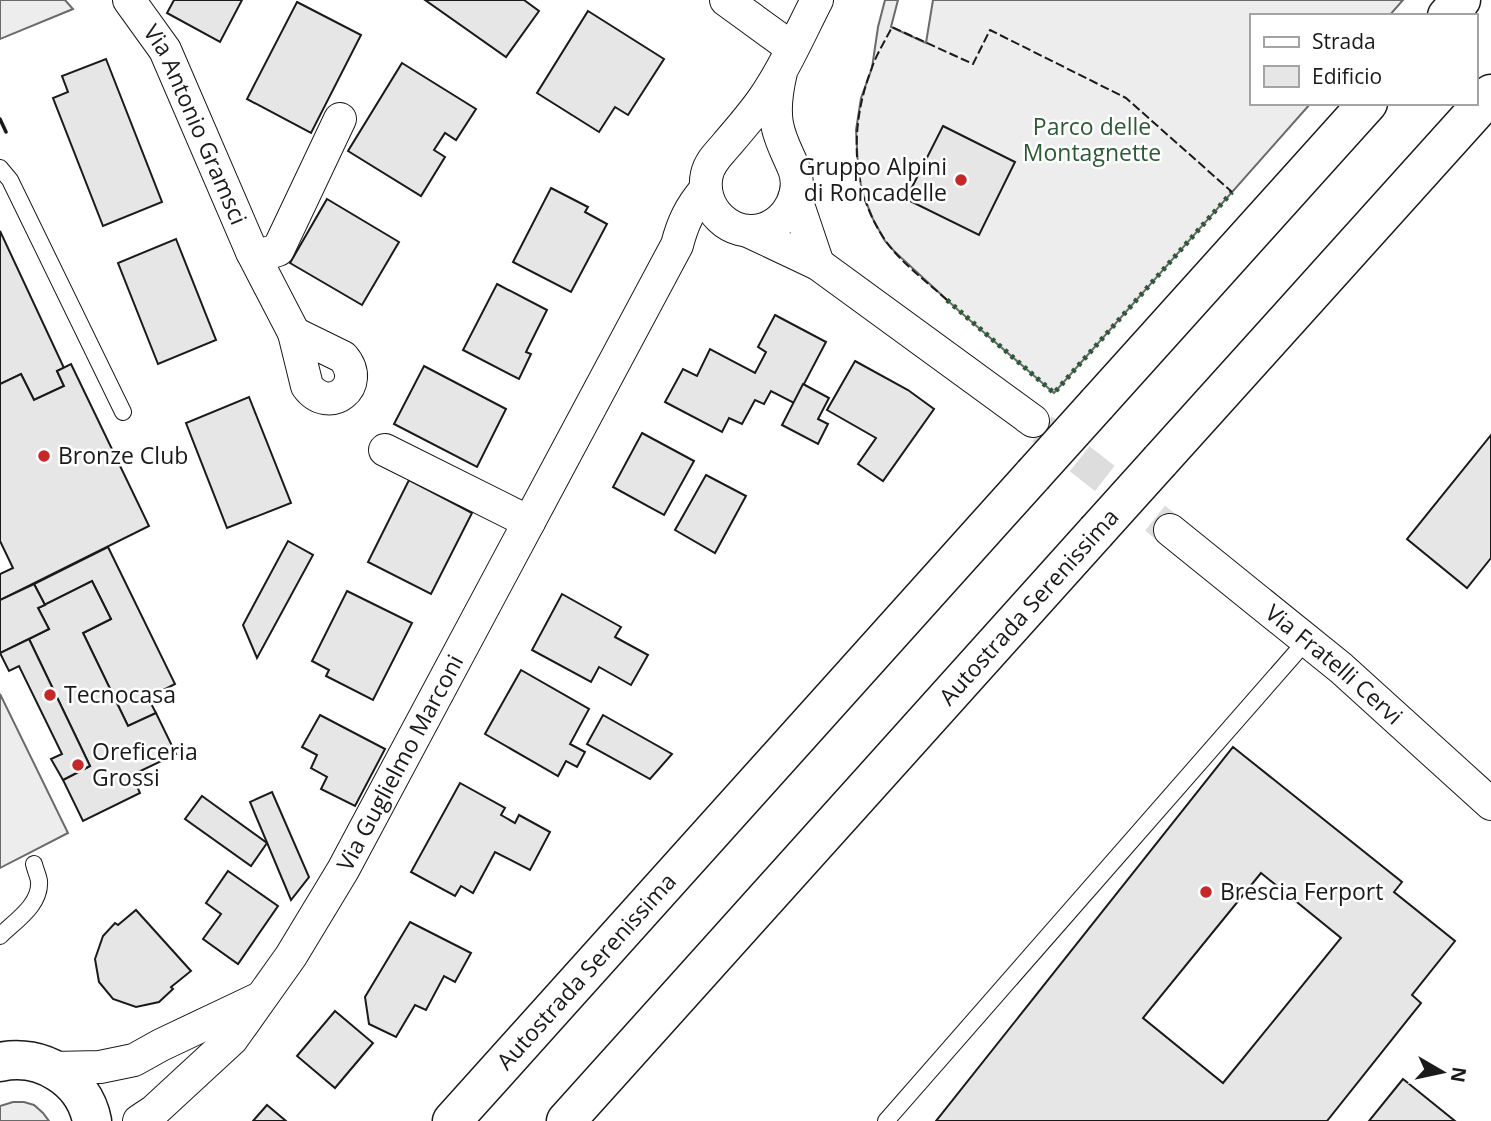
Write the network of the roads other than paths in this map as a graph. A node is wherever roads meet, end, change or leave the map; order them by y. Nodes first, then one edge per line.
1 (129, 0) edge
2 (726, 0) edge
3 (817, 0) edge
4 (1461, 0) edge
5 (1449, 14) edge
6 (786, 60) junction
7 (1491, 93) edge
8 (1366, 105) edge
9 (341, 119) dead end
10 (724, 148) junction
11 (787, 157) junction
12 (0, 168) edge
13 (705, 190) junction
14 (795, 196) junction
15 (737, 227) junction
16 (677, 245) junction
17 (252, 252) junction
18 (818, 264) junction
19 (294, 333) dead end
20 (123, 412) dead end
21 (1033, 421) tunnel mouth
22 (386, 450) dead end
23 (528, 522) junction
24 (1170, 530) tunnel mouth
25 (1307, 640) junction
26 (1491, 804) edge
27 (34, 864) dead end
28 (0, 936) edge
29 (263, 996) junction
30 (0, 1034) edge
31 (28, 1064) edge
32 (92, 1121) edge
33 (139, 1121) edge
34 (452, 1121) edge
35 (566, 1121) edge
36 (886, 1121) edge

1 - 17 street, Via Antonio Gramsci
2 - 6 street
3 - 6 street, Via Guglielmo Marconi
4 - 5 main road
6 - 10 street, Via Guglielmo Marconi
6 - 11 street, Via Guglielmo Marconi
7 - 35 main road, Autostrada Serenissima, bridge
8 - 34 main road, Autostrada Serenissima, bridge
9 - 17 street, Via Antonio Gramsci
10 - 11 street
10 - 13 street, Via Guglielmo Marconi
11 - 14 street, Via Guglielmo Marconi
12 - 20 lane
13 - 15 street
13 - 16 street, Via Guglielmo Marconi
14 - 15 street
14 - 18 street
15 - 16 street
15 - 18 street
16 - 23 street, Via Guglielmo Marconi
17 - 19 street, Via Antonio Gramsci
18 - 21 street
22 - 23 street
23 - 29 street, Via Guglielmo Marconi
24 - 25 street, Via Fratelli Cervi
25 - 26 street, Via Fratelli Cervi
25 - 36 lane
27 - 28 lane
29 - 31 street
29 - 33 street, Via Guglielmo Marconi
30 - 31 main road
31 - 32 main road

